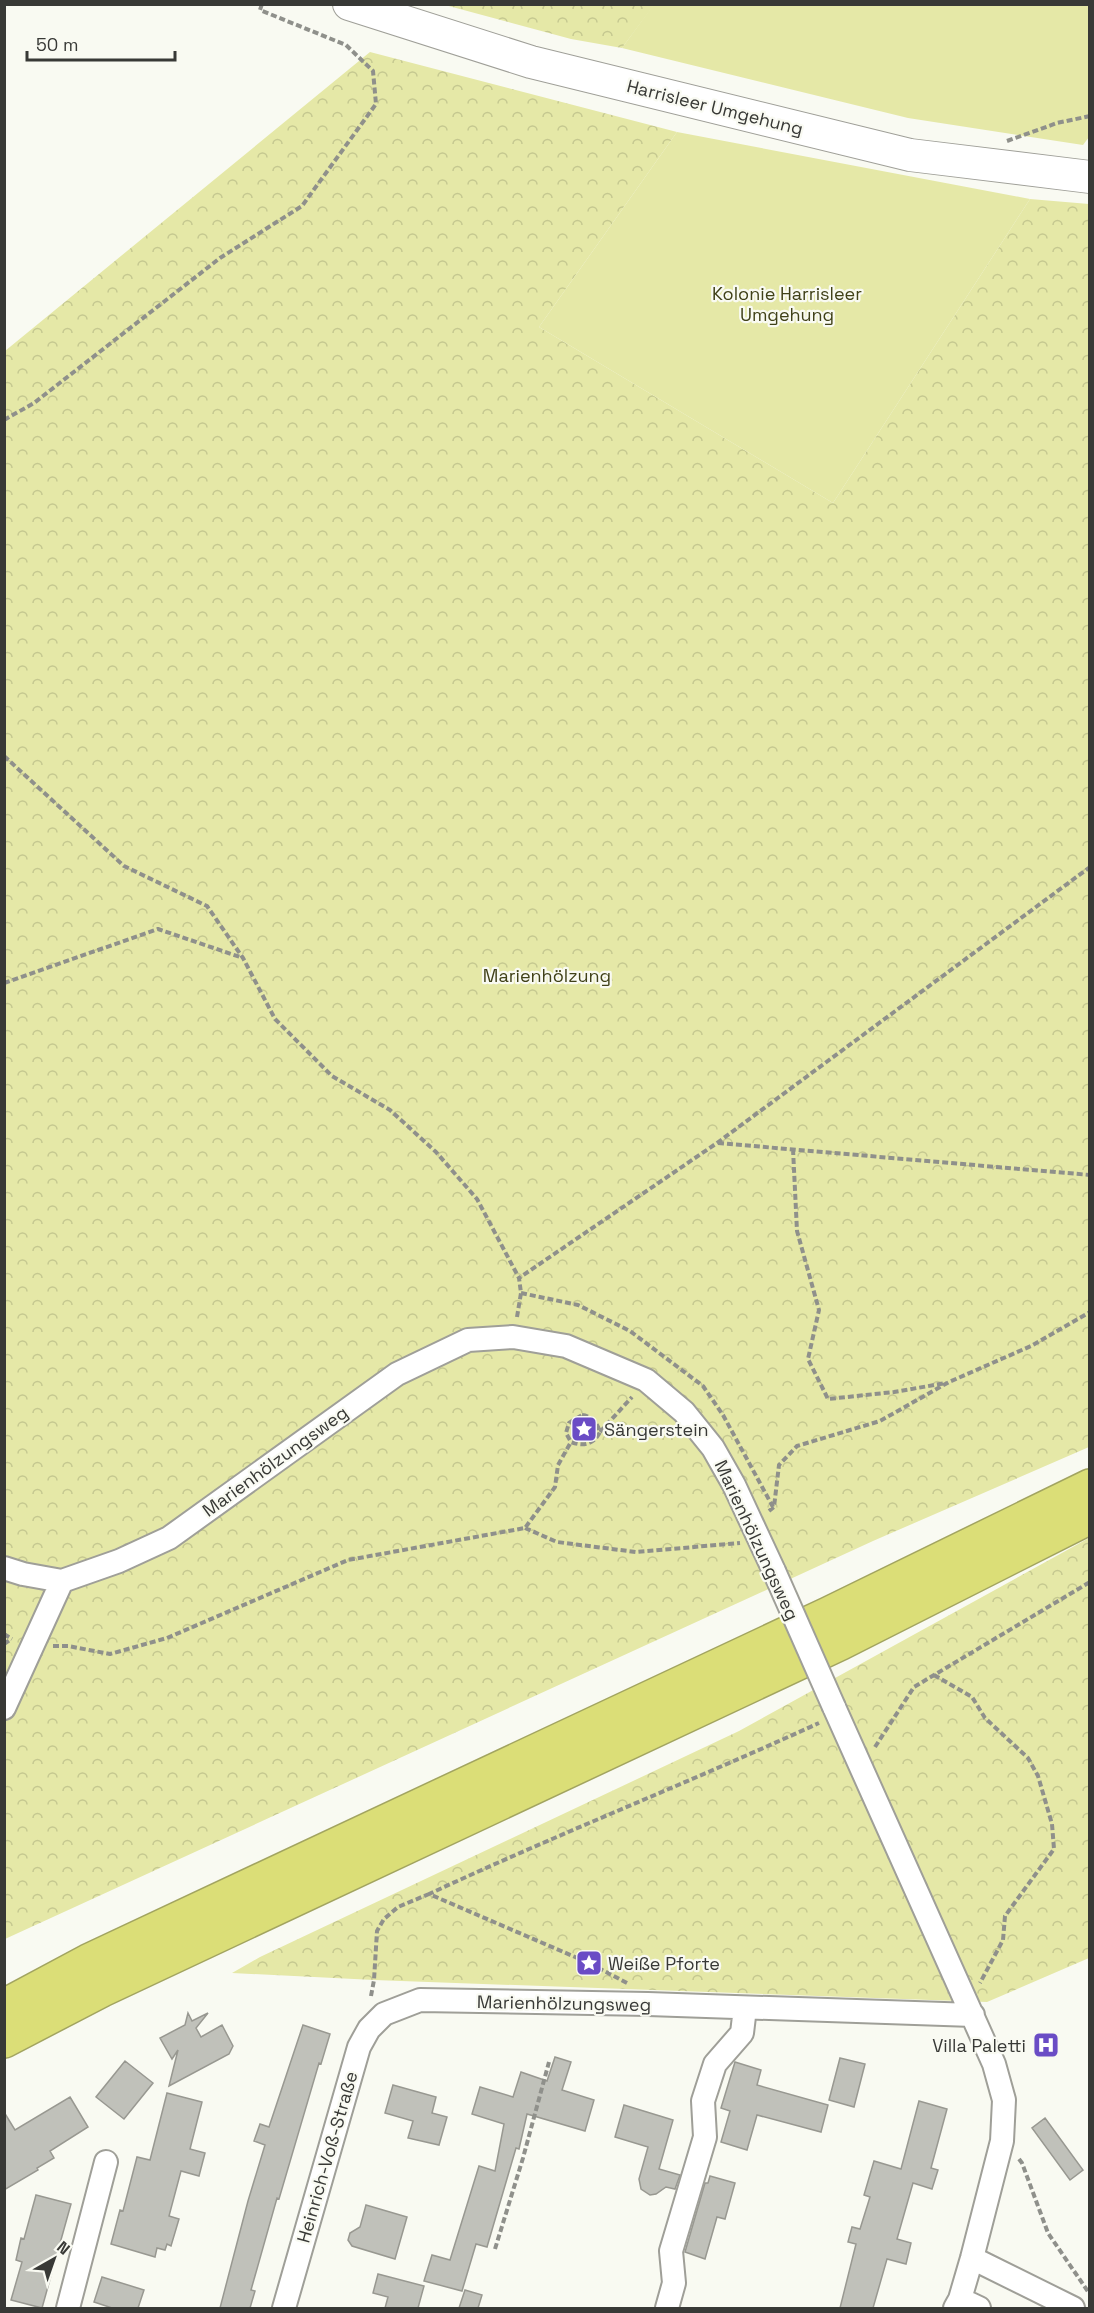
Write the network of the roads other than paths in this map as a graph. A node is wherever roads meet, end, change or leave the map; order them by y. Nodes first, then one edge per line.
1 (349, 4) edge
2 (1089, 177) edge
3 (1089, 1486) edge
4 (1089, 1517) edge
5 (4, 1568) edge
6 (62, 1581) junction
7 (4, 1708) edge
8 (378, 2005) joint
9 (4, 2006) edge
10 (746, 2008) junction
11 (973, 2015) junction
12 (4, 2041) edge
13 (106, 2162) dead end
14 (972, 2258) junction
15 (965, 2305) edge
16 (68, 2308) edge
17 (285, 2308) edge
18 (667, 2308) edge
19 (1073, 2308) edge

1 - 2 main road, Harrisleer Umgehung
3 - 9 highway
4 - 12 highway
5 - 6 street, Marienhölzungsweg
6 - 7 street
6 - 11 street, Marienhölzungsweg, bridge
8 - 10 street, Marienhölzungsweg
8 - 17 street, Heinrich-Voß-Straße
10 - 11 street, Marienhölzungsweg
10 - 18 street
11 - 14 street, Marienhölzungsweg
13 - 16 street
14 - 15 street, Marienhölzungsweg
14 - 19 street

